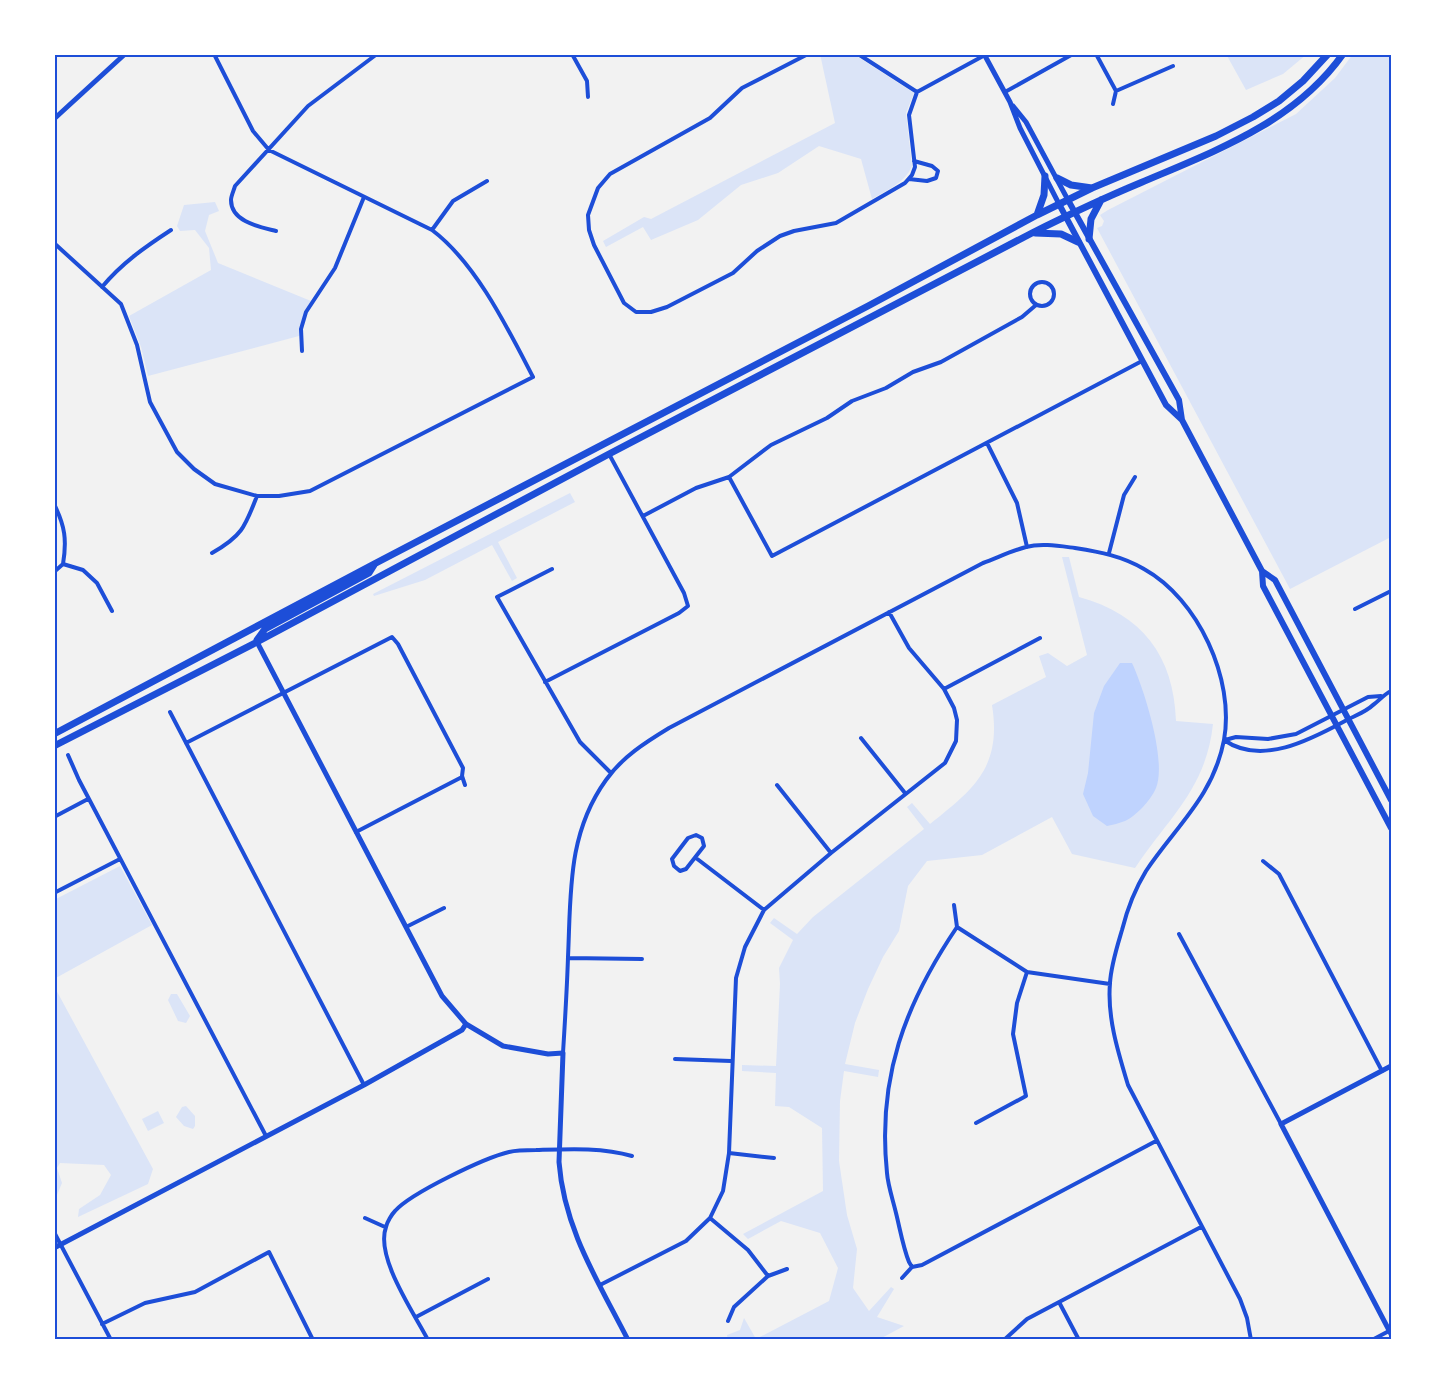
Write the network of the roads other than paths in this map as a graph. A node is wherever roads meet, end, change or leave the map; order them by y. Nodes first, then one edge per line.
1 (125, 54) edge
2 (214, 54) edge
3 (377, 54) edge
4 (572, 54) edge
5 (808, 54) edge
6 (858, 54) edge
7 (1073, 54) edge
8 (1096, 54) edge
9 (1328, 54) edge
10 (1343, 54) edge
11 (985, 55) edge
12 (1173, 66) dead end
13 (1116, 90) junction
14 (917, 92) junction
15 (1005, 92) junction
16 (588, 97) dead end
17 (1011, 102) junction
18 (1113, 104) dead end
19 (54, 119) edge
20 (268, 150) junction
21 (914, 161) junction
22 (1045, 176) junction
23 (1057, 178) junction
24 (908, 179) junction
25 (487, 181) dead end
26 (1092, 188) junction
27 (364, 197) junction
28 (1068, 200) junction
29 (1101, 200) junction
30 (1059, 204) junction
31 (1075, 212) junction
32 (1037, 215) junction
33 (1066, 217) junction
34 (171, 230) dead end
35 (432, 230) junction
36 (276, 231) dead end
37 (1032, 233) junction
38 (1089, 239) junction
39 (1078, 242) junction
40 (54, 243) edge
41 (102, 287) junction
42 (1036, 305) junction
43 (302, 351) dead end
44 (1142, 362) junction
45 (1182, 420) junction
46 (987, 443) junction
47 (609, 454) junction
48 (729, 477) junction
49 (1135, 477) dead end
50 (257, 496) junction
51 (54, 504) edge
52 (643, 516) junction
53 (1027, 547) junction
54 (212, 553) dead end
55 (1109, 553) junction
56 (376, 563) junction
57 (63, 564) junction
58 (552, 569) dead end
59 (1262, 571) junction
60 (54, 572) edge
61 (1391, 591) edge
62 (1355, 609) dead end
63 (112, 611) dead end
64 (889, 612) junction
65 (1040, 638) dead end
66 (404, 640) dead end
67 (257, 642) junction
68 (398, 644) junction
69 (545, 682) junction
70 (944, 689) junction
71 (1391, 691) edge
72 (284, 693) junction
73 (1381, 696) junction
74 (1344, 710) junction
75 (170, 712) dead end
76 (1332, 716) junction
77 (1348, 719) junction
78 (1337, 725) junction
79 (54, 734) edge
80 (861, 738) dead end
81 (1224, 740) junction
82 (186, 743) junction
83 (54, 746) edge
84 (68, 754) dead end
85 (611, 773) junction
86 (462, 776) junction
87 (465, 785) dead end
88 (777, 786) dead end
89 (905, 794) junction
90 (88, 798) junction
91 (1391, 800) edge
92 (54, 817) edge
93 (1391, 828) edge
94 (356, 832) junction
95 (831, 853) junction
96 (696, 858) junction
97 (120, 859) junction
98 (1263, 861) dead end
99 (54, 893) edge
100 (954, 905) dead end
101 (444, 908) dead end
102 (764, 910) junction
103 (406, 927) junction
104 (957, 927) junction
105 (1179, 934) dead end
106 (568, 958) junction
107 (642, 960) dead end
108 (1027, 972) junction
109 (1110, 984) junction
110 (466, 1024) junction
111 (563, 1053) junction
112 (675, 1059) dead end
113 (731, 1062) junction
114 (1391, 1066) edge
115 (1382, 1071) junction
116 (364, 1085) junction
117 (976, 1123) dead end
118 (1281, 1124) junction
119 (266, 1136) junction
120 (1156, 1142) junction
121 (558, 1149) junction
122 (729, 1153) junction
123 (632, 1156) dead end
124 (774, 1158) dead end
125 (365, 1218) dead end
126 (710, 1218) junction
127 (385, 1227) junction
128 (1201, 1227) junction
129 (54, 1232) edge
130 (60, 1244) junction
131 (54, 1248) edge
132 (912, 1267) junction
133 (787, 1269) dead end
134 (768, 1276) junction
135 (902, 1278) dead end
136 (488, 1279) dead end
137 (600, 1285) junction
138 (1059, 1302) junction
139 (416, 1317) junction
140 (728, 1321) dead end
141 (102, 1324) junction
142 (1390, 1333) edge
143 (111, 1340) edge
144 (313, 1340) edge
145 (428, 1340) edge
146 (628, 1340) edge
147 (1004, 1340) edge
148 (1079, 1340) edge
149 (1251, 1340) edge
150 (1372, 1340) edge

1 - 19 street
2 - 20 street
3 - 20 street
4 - 16 street
5 - 24 street
6 - 14 street
7 - 15 street
8 - 13 street
9 - 26 highway
10 - 29 highway
11 - 14 street
11 - 15 street
12 - 13 street
13 - 18 street
14 - 21 street
15 - 17 street
17 - 22 street
17 - 23 street
20 - 27 street
20 - 36 street
21 - 24 street
21 - 24 street
22 - 30 street
22 - 32 highway
23 - 26 highway
23 - 28 street
25 - 35 street
26 - 28 highway
27 - 35 street
27 - 43 street
28 - 30 highway
28 - 31 main road
29 - 31 highway
29 - 38 highway
30 - 32 highway
30 - 33 main road
31 - 33 highway
31 - 38 main road
32 - 56 highway
33 - 37 highway
33 - 39 main road
34 - 41 street
35 - 50 street
37 - 39 highway
37 - 47 highway
38 - 45 main road
39 - 44 main road
40 - 41 street
41 - 50 street
42 - 42 street
42 - 48 street
44 - 45 main road
44 - 46 street
45 - 59 main road
46 - 48 street
46 - 53 street
47 - 52 street
47 - 67 highway
48 - 52 street
49 - 55 street
50 - 54 street
51 - 57 street
52 - 69 street
53 - 55 street
53 - 64 street
55 - 81 street
56 - 67 highway
56 - 79 highway
57 - 60 street
57 - 63 street
58 - 69 street
59 - 74 main road
59 - 76 main road
61 - 62 street
64 - 70 street
64 - 85 street
65 - 70 street
66 - 68 street
67 - 72 street
67 - 83 highway
68 - 72 street
68 - 86 street
69 - 85 street
70 - 89 street
71 - 73 street
72 - 82 street
72 - 94 street
73 - 74 street
73 - 77 street
74 - 76 street
74 - 77 main road
75 - 82 street
76 - 78 main road
76 - 81 street
77 - 78 street
77 - 91 main road
78 - 81 street
78 - 93 main road
80 - 89 street
81 - 109 street
82 - 116 street
84 - 90 street
85 - 106 street
86 - 87 street
86 - 94 street
88 - 95 street
89 - 95 street
90 - 92 street
90 - 97 street
94 - 103 street
95 - 102 street
96 - 96 street
96 - 102 street
97 - 99 street
97 - 119 street
98 - 115 street
100 - 104 street
101 - 103 street
102 - 113 street
103 - 110 street
104 - 108 street
104 - 132 street
105 - 118 street
106 - 107 street
106 - 111 street
108 - 109 street
108 - 117 street
109 - 120 street
110 - 111 street
110 - 116 street
111 - 121 street
112 - 113 street
113 - 122 street
114 - 115 street
115 - 118 street
116 - 119 street
118 - 142 street
119 - 130 street
120 - 128 street
120 - 132 street
121 - 123 street
121 - 127 street
121 - 137 street
122 - 124 street
122 - 126 street
125 - 127 street
126 - 134 street
126 - 137 street
127 - 139 street
128 - 138 street
128 - 149 street
129 - 130 street
130 - 131 street
130 - 141 street
132 - 135 street
133 - 134 street
134 - 140 street
136 - 139 street
137 - 146 street
138 - 147 street
138 - 148 street
139 - 145 street
141 - 143 street
141 - 144 street
142 - 150 street

